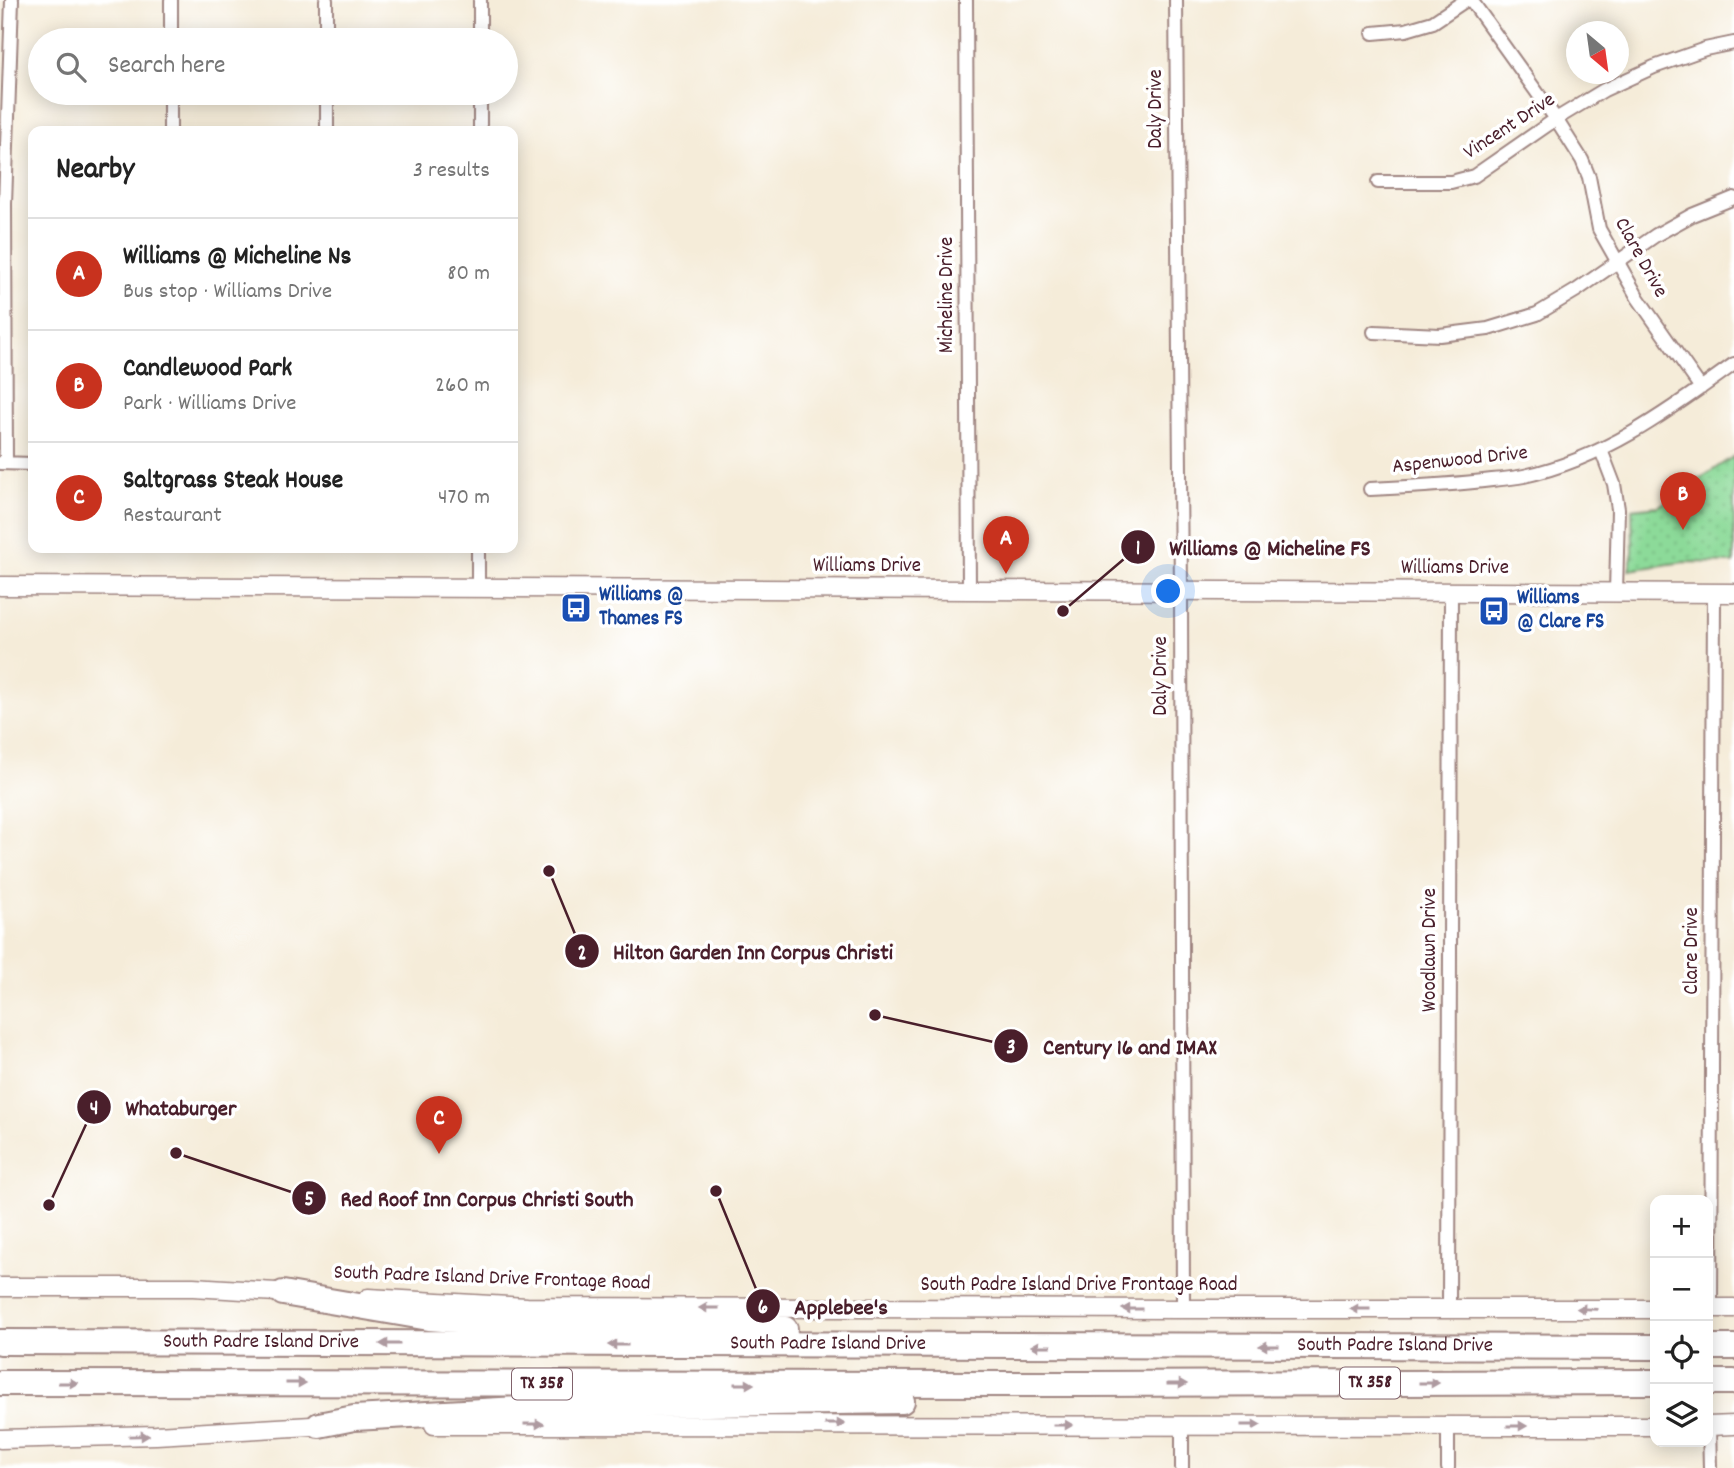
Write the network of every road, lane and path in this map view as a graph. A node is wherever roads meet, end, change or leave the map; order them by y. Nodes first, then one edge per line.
1 (12, 0) edge
2 (171, 0) edge
3 (326, 0) edge
4 (480, 0) edge
5 (966, 0) edge
6 (1175, 0) edge
7 (1469, 0) edge
8 (171, 28) edge
9 (326, 28) edge
10 (480, 28) edge
11 (1373, 33) dead end
12 (1734, 43) edge
13 (170, 105) edge
14 (327, 105) edge
15 (480, 105) edge
16 (1556, 119) junction
17 (170, 126) edge
18 (327, 126) edge
19 (480, 126) edge
20 (1378, 182) dead end
21 (1734, 198) edge
22 (1617, 262) junction
23 (1374, 332) dead end
24 (1734, 364) edge
25 (1701, 388) junction
26 (1601, 450) junction
27 (3, 463) edge
28 (28, 464) edge
29 (1370, 489) dead end
30 (478, 553) edge
31 (0, 586) edge
32 (478, 588) junction
33 (969, 590) junction
34 (1181, 591) junction
35 (1451, 592) junction
36 (1616, 593) junction
37 (1714, 593) junction
38 (1734, 593) edge
39 (1709, 1258) edge
40 (0, 1287) edge
41 (38, 1288) junction
42 (0, 1293) edge
43 (283, 1293) junction
44 (1713, 1308) edge
45 (1734, 1308) edge
46 (1183, 1309) junction
47 (1449, 1309) junction
48 (1650, 1309) edge
49 (0, 1342) edge
50 (949, 1346) junction
51 (1650, 1347) edge
52 (1713, 1347) edge
53 (1734, 1347) edge
54 (1650, 1382) edge
55 (1713, 1382) edge
56 (1734, 1382) edge
57 (0, 1383) edge
58 (1084, 1384) junction
59 (319, 1425) junction
60 (1182, 1426) junction
61 (1448, 1426) junction
62 (1650, 1426) edge
63 (1713, 1426) edge
64 (1734, 1426) edge
65 (0, 1437) edge
66 (1710, 1447) edge
67 (1182, 1468) edge
68 (1448, 1468) edge
69 (1710, 1468) edge

1 - 27 street
2 - 8 street
3 - 9 street
4 - 10 street
5 - 33 street, Micheline Drive
6 - 34 street, Daly Drive
7 - 11 street
7 - 16 street, Clare Drive
12 - 16 street, Vincent Drive
13 - 17 street
14 - 18 street
15 - 19 street
16 - 20 street, Vincent Drive
16 - 22 street, Clare Drive
21 - 22 street
22 - 23 street
22 - 25 street, Clare Drive
24 - 25 street, Aspenwood Drive
25 - 26 street, Aspenwood Drive
26 - 29 street, Aspenwood Drive
26 - 36 street
27 - 28 street
30 - 32 street
31 - 32 main road, Williams Drive
32 - 33 main road, Williams Drive
33 - 34 main road, Williams Drive
34 - 35 main road, Williams Drive
34 - 46 street, Daly Drive
35 - 36 main road, Williams Drive
35 - 47 street, Woodlawn Drive
36 - 37 main road, Williams Drive
37 - 38 main road, Williams Drive
37 - 39 street, Clare Drive
40 - 41 main road, South Padre Island Drive Frontage Road
41 - 42 main road
41 - 43 main road, South Padre Island Drive Frontage Road
46 -> 43 main road, South Padre Island Drive Frontage Road
43 - 50 highway
44 - 45 main road
47 -> 46 main road, South Padre Island Drive Frontage Road
48 -> 47 main road, South Padre Island Drive Frontage Road
50 -> 49 highway, South Padre Island Drive / TX 358
51 -> 50 highway, South Padre Island Drive / TX 358
52 - 53 highway
58 -> 54 highway, South Padre Island Drive / TX 358
55 - 56 highway
57 -> 58 highway, South Padre Island Drive / TX 358
58 - 59 highway
59 -> 60 main road
65 -> 59 main road
60 -> 61 main road
60 - 67 street
61 -> 62 main road
61 - 68 street
63 - 64 main road
66 - 69 street

